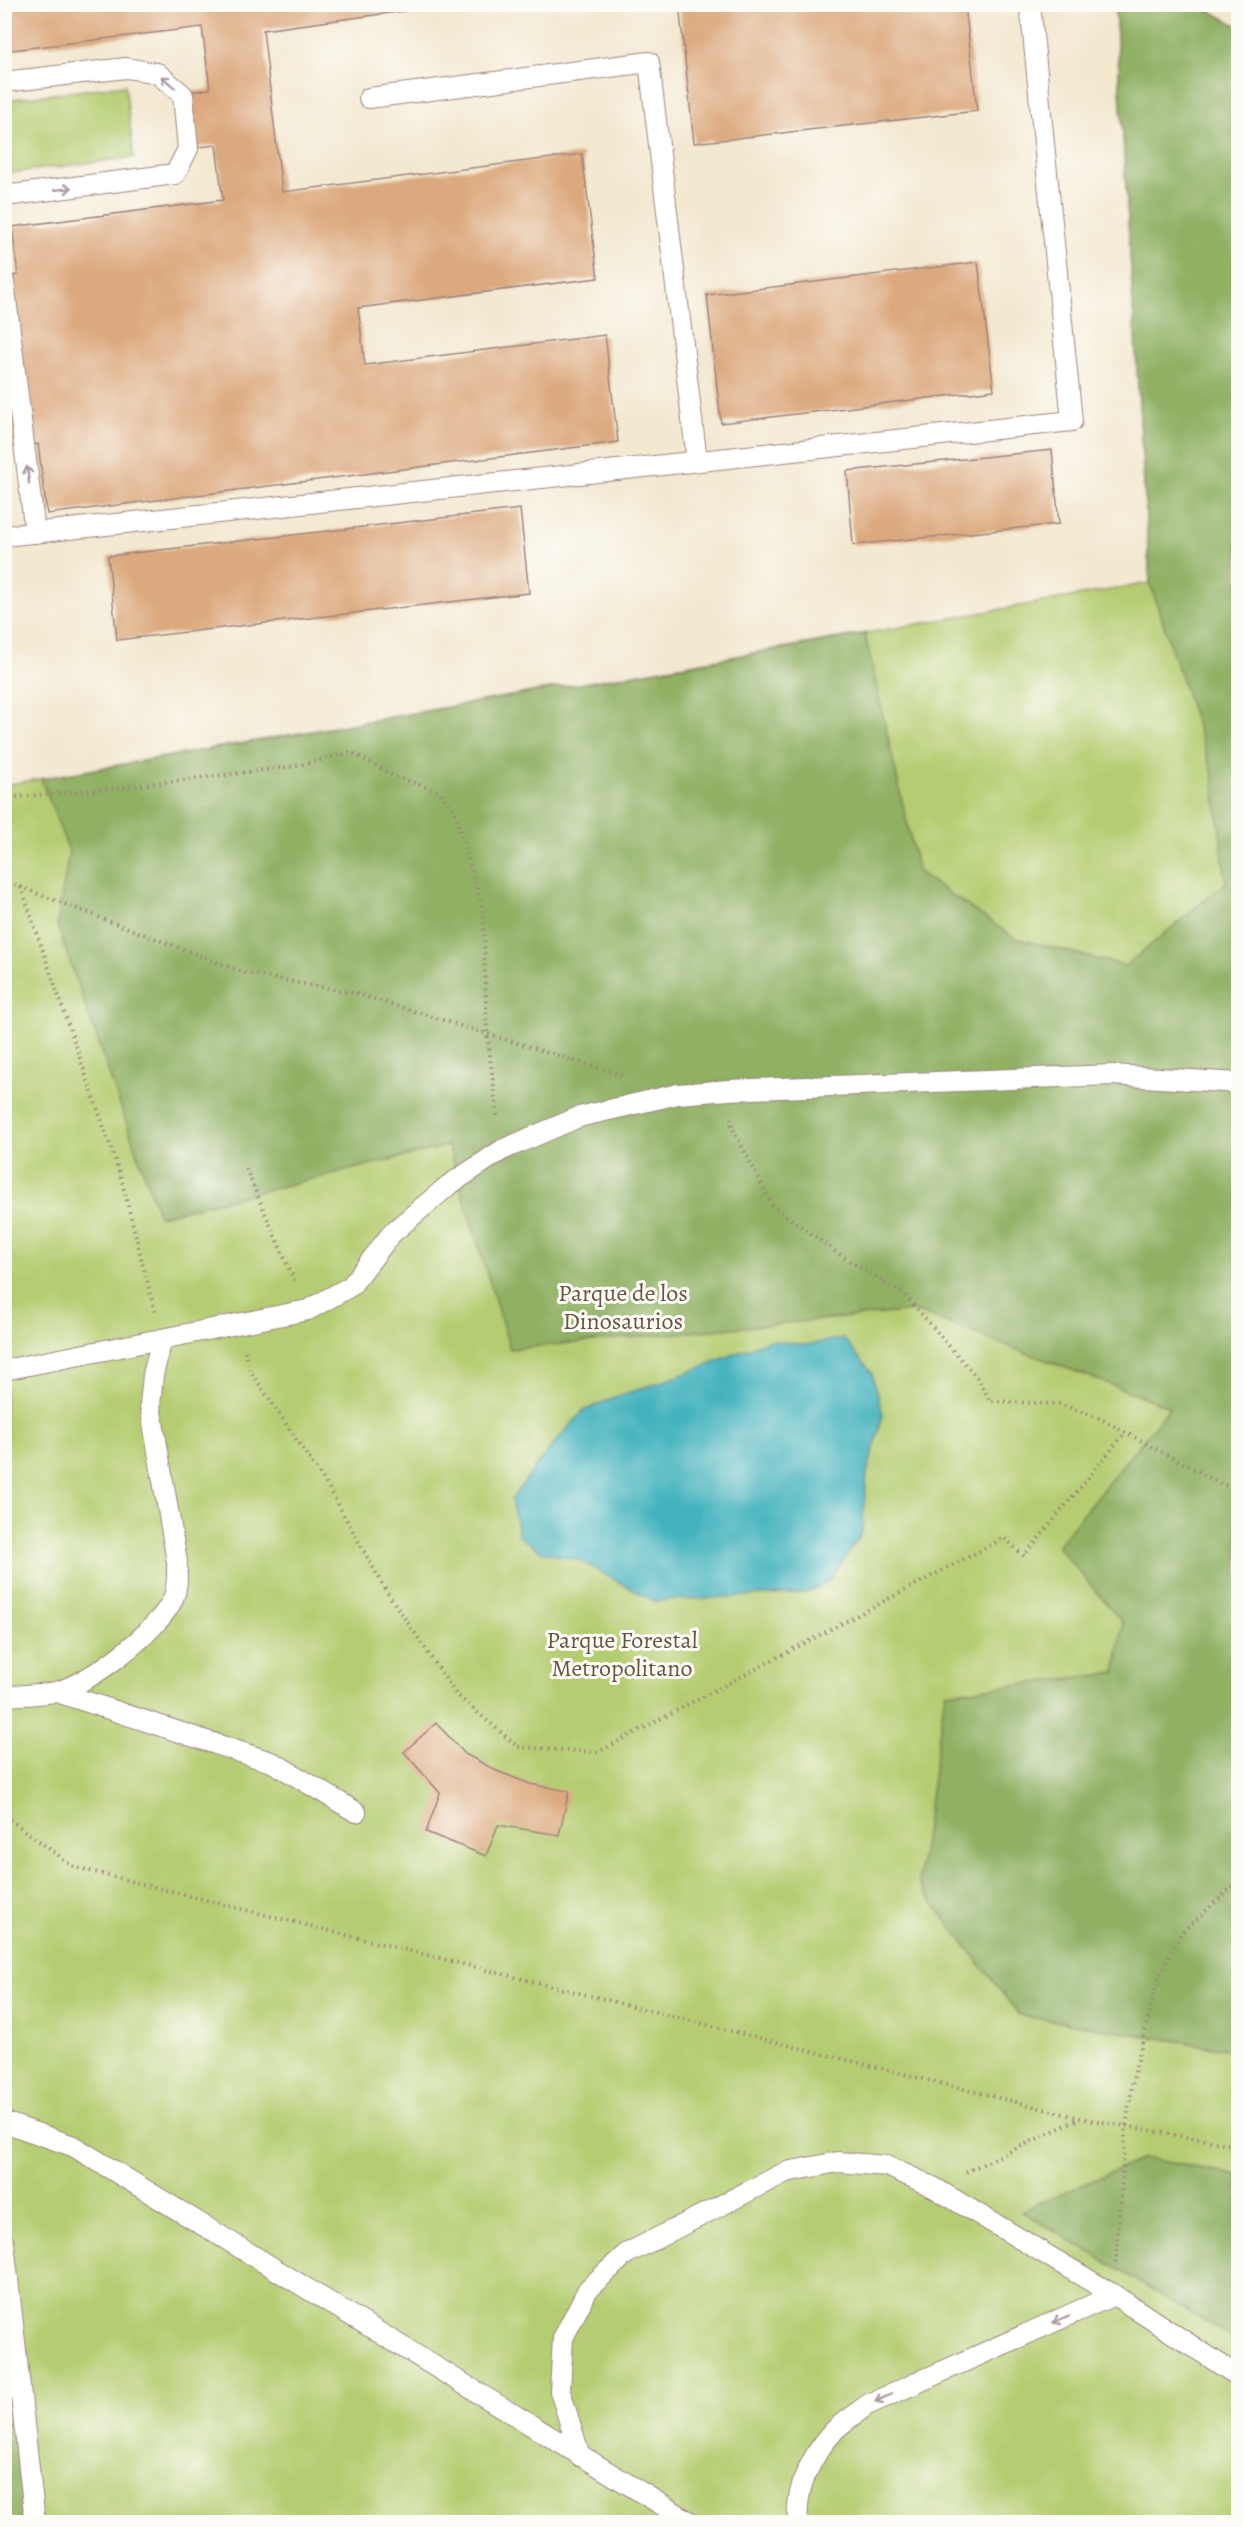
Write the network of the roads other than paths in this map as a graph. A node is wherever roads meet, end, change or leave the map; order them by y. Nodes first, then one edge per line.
1 (1030, 4) edge
2 (4, 82) edge
3 (369, 98) dead end
4 (4, 196) edge
5 (4, 282) edge
6 (697, 461) junction
7 (35, 533) junction
8 (4, 536) edge
9 (1239, 1083) edge
10 (162, 1339) junction
11 (4, 1370) edge
12 (57, 1692) junction
13 (4, 1696) edge
14 (356, 1812) dead end
15 (4, 2122) edge
16 (4, 2243) edge
17 (1114, 2295) junction
18 (1239, 2376) edge
19 (580, 2456) junction
20 (35, 2523) edge
21 (690, 2523) edge
22 (798, 2523) edge

1 - 6 lane
4 -> 2 lane
3 - 6 lane
7 -> 5 lane
6 - 7 lane
7 - 8 lane
9 - 10 lane
10 - 11 lane
10 - 12 lane
12 - 13 lane
12 - 14 lane
15 - 19 lane
16 - 20 lane
17 - 18 lane
17 - 19 lane
17 -> 22 lane
19 - 21 lane

